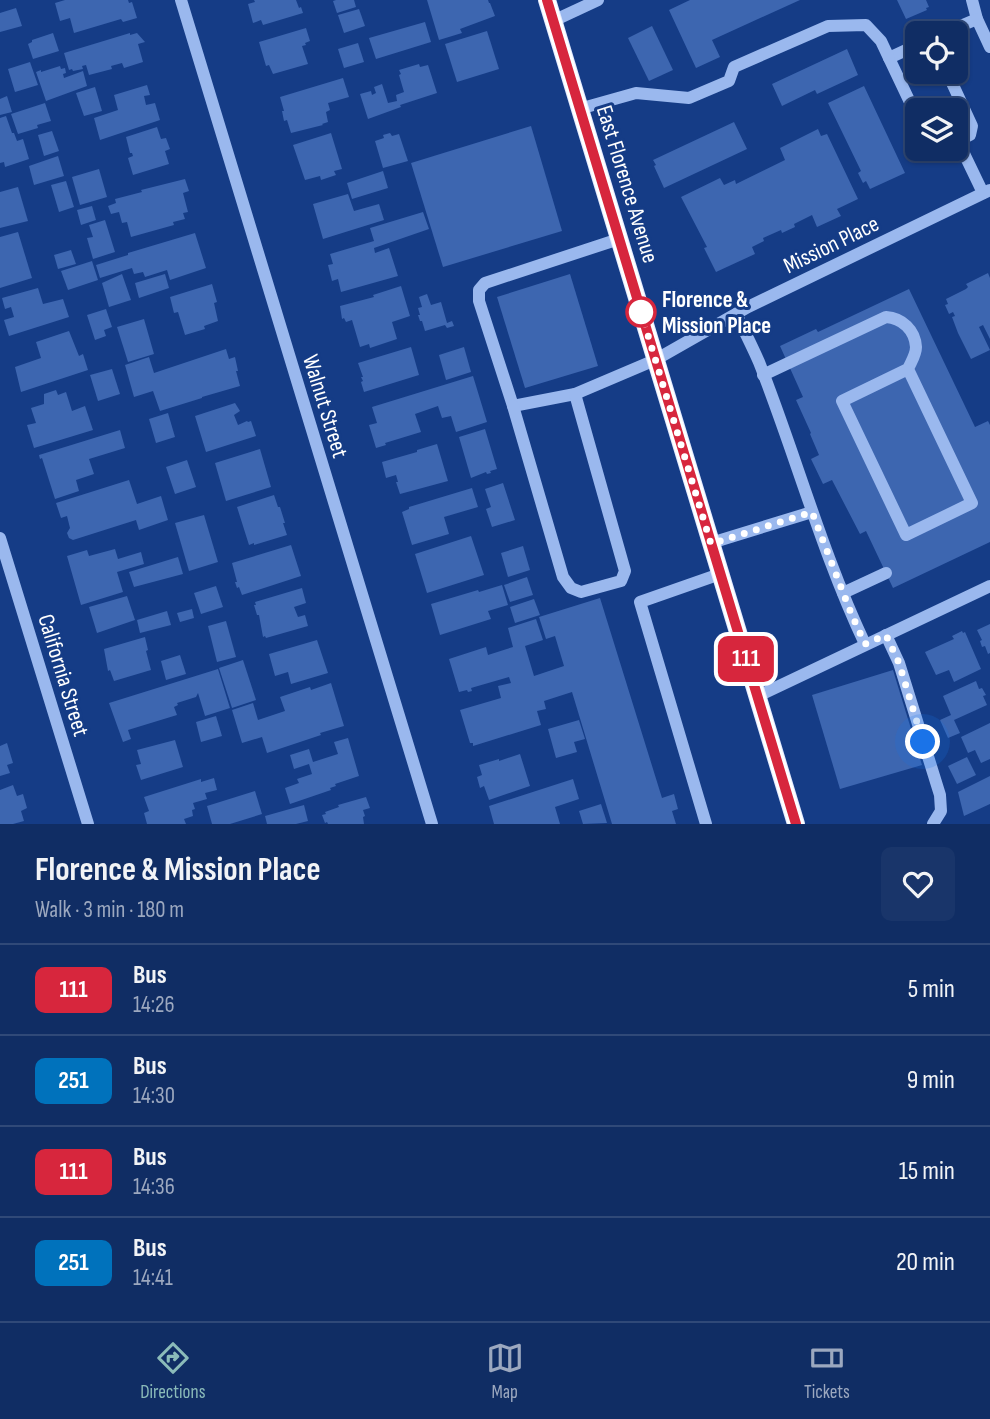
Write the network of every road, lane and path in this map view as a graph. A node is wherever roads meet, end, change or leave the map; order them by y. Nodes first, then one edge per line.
1 (181, 0) edge
2 (547, 0) edge
3 (598, 0) edge
4 (972, 0) edge
5 (977, 19) junction
6 (553, 21) junction
7 (968, 23) edge
8 (990, 47) edge
9 (905, 51) edge
10 (889, 58) junction
11 (908, 98) edge
12 (579, 109) junction
13 (968, 117) edge
14 (968, 136) edge
15 (968, 160) edge
16 (986, 192) edge
17 (619, 239) junction
18 (736, 314) junction
19 (655, 360) junction
20 (908, 369) junction
21 (763, 375) junction
22 (575, 394) junction
23 (513, 406) junction
24 (812, 512) junction
25 (0, 538) edge
26 (711, 544) junction
27 (886, 573) dead end
28 (720, 574) junction
29 (990, 586) edge
30 (843, 593) junction
31 (886, 635) junction
32 (865, 644) junction
33 (758, 696) junction
34 (88, 824) edge
35 (432, 824) edge
36 (706, 824) edge
37 (796, 824) edge
38 (933, 824) edge

1 - 35 street, Walnut Street
2 - 6 main road, East Florence Avenue
3 - 6 street
4 - 5 street
5 - 7 street
5 - 8 street
6 - 12 main road, East Florence Avenue
9 - 10 street
10 - 11 street
10 - 12 street
12 - 17 main road, East Florence Avenue
13 - 14 street
15 - 16 street
16 - 18 street, Mission Place
17 - 19 main road, East Florence Avenue
17 - 23 street
18 - 19 street, Mission Place
18 - 21 street
19 - 22 street, Mission Place
19 - 26 main road, East Florence Avenue
20 - 20 street
20 - 21 street
21 - 24 street
22 - 23 street, Mission Place
22 - 23 street
24 - 26 street
24 - 30 street
25 - 34 street, California Street
26 - 28 main road, East Florence Avenue
27 - 30 street
28 - 33 main road, East Florence Avenue
28 - 36 street
29 - 31 street
30 - 32 street
31 - 32 street
31 - 38 street
32 - 33 street
33 - 37 main road, East Florence Avenue

